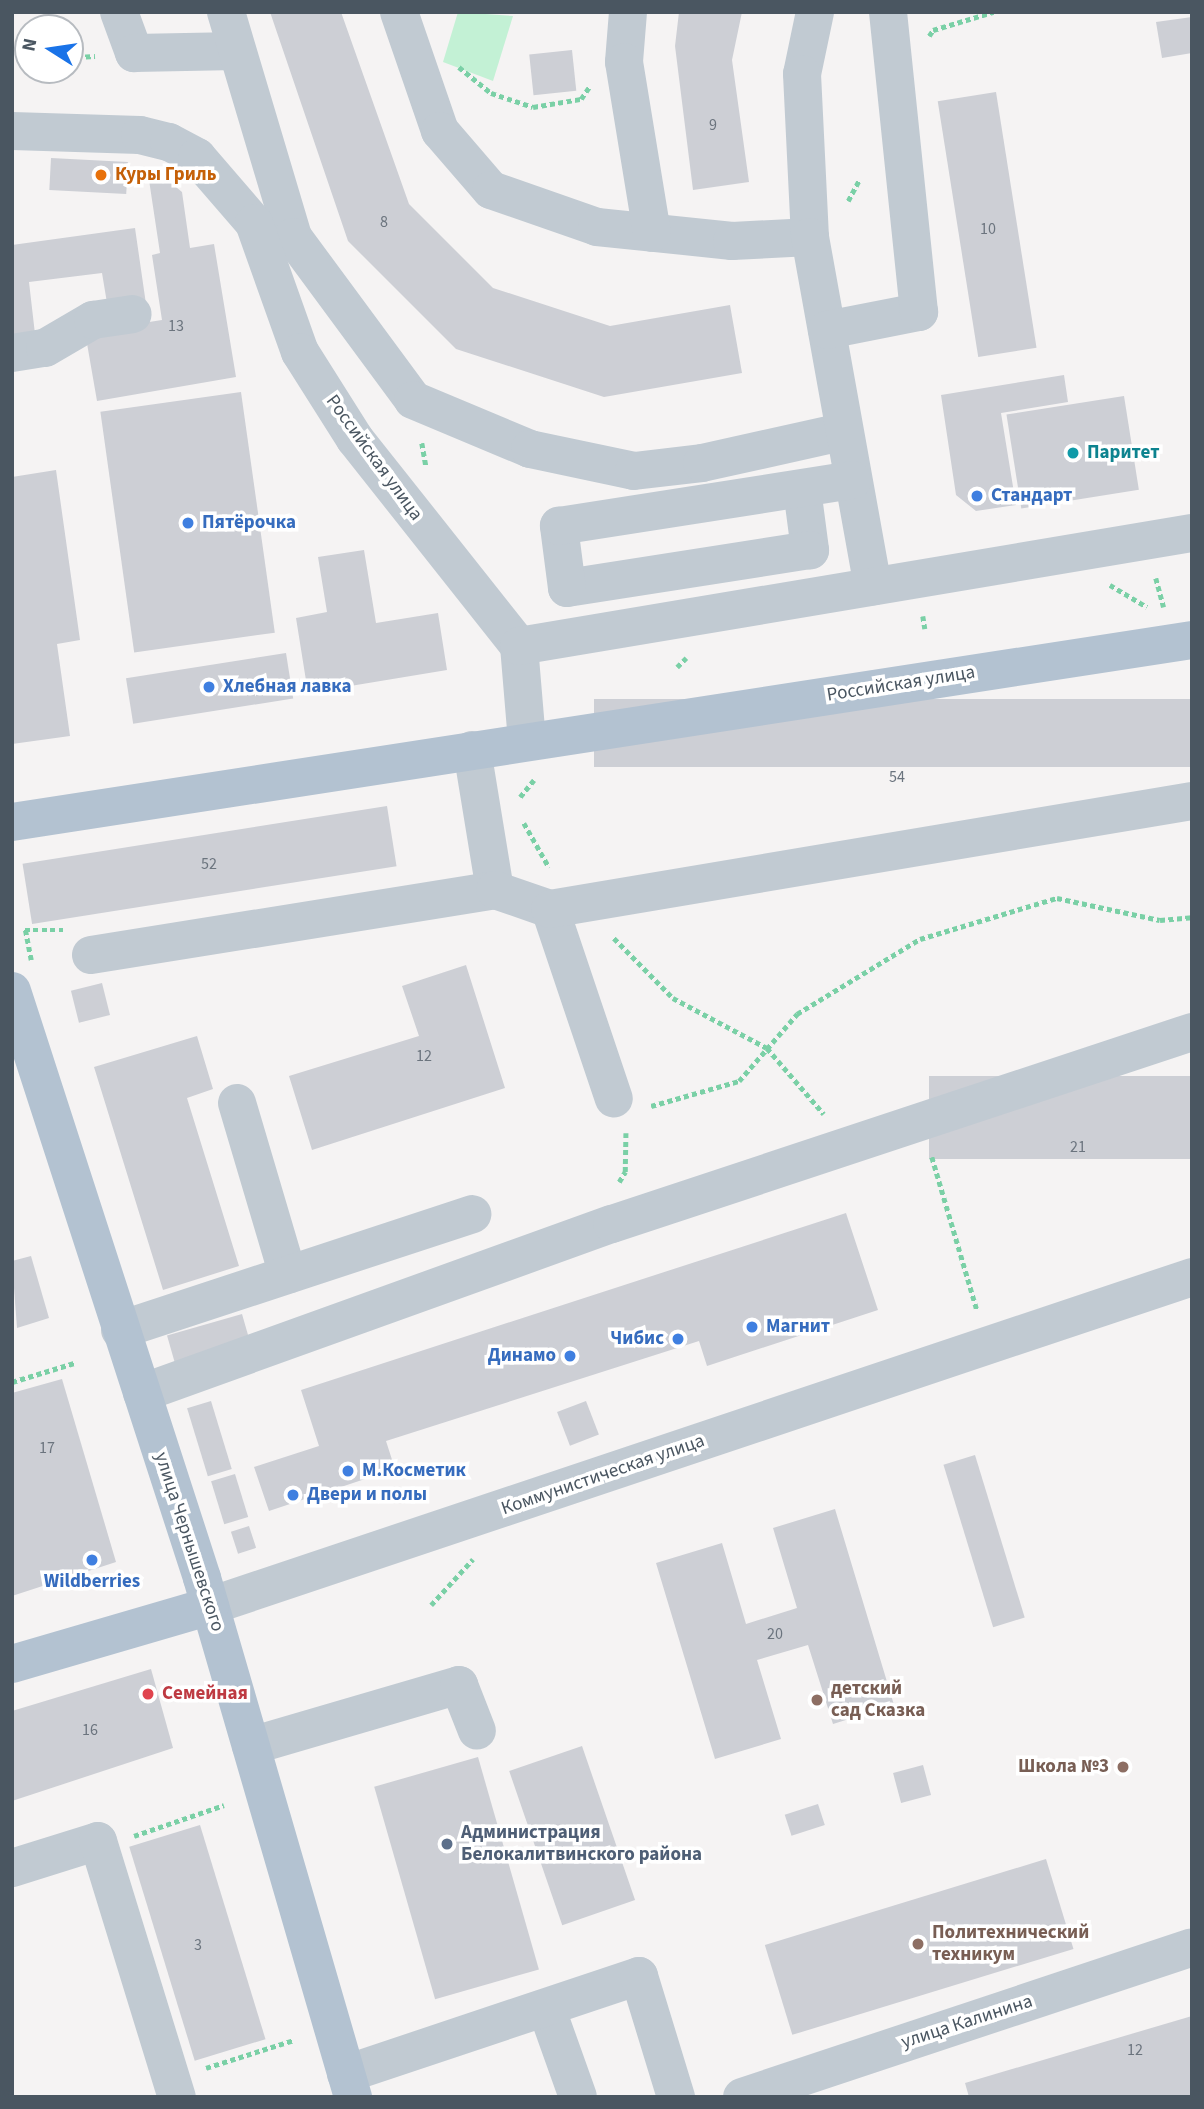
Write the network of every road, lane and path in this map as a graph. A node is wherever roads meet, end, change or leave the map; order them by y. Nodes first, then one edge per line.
1 (119, 12) edge
2 (226, 12) edge
3 (399, 12) edge
4 (628, 12) edge
5 (815, 12) edge
6 (888, 12) edge
7 (993, 12) edge
8 (237, 51) junction
9 (453, 61) dead end
10 (895, 80) junction
11 (592, 83) dead end
12 (12, 131) edge
13 (652, 233) junction
14 (810, 237) junction
15 (133, 314) dead end
16 (827, 330) junction
17 (12, 353) edge
18 (842, 432) junction
19 (852, 480) junction
20 (802, 489) junction
21 (1192, 533) edge
22 (873, 586) junction
23 (1192, 640) edge
24 (519, 646) junction
25 (472, 750) junction
26 (532, 759) junction
27 (1192, 801) edge
28 (515, 803) dead end
29 (520, 814) dead end
30 (12, 822) edge
31 (495, 890) junction
32 (568, 906) junction
33 (1192, 916) edge
34 (91, 955) dead end
35 (12, 991) edge
36 (1192, 1032) edge
37 (766, 1048) junction
38 (237, 1103) dead end
39 (628, 1104) junction
40 (921, 1122) junction
41 (871, 1138) junction
42 (472, 1214) dead end
43 (612, 1224) junction
44 (288, 1275) junction
45 (1192, 1277) edge
46 (980, 1320) dead end
47 (120, 1330) junction
48 (74, 1363) dead end
49 (12, 1382) edge
50 (142, 1393) junction
51 (483, 1549) dead end
52 (431, 1605) dead end
53 (211, 1606) junction
54 (12, 1664) edge
55 (477, 1731) dead end
56 (251, 1746) junction
57 (224, 1805) dead end
58 (100, 1847) junction
59 (12, 1868) edge
60 (1192, 1947) edge
61 (547, 2010) junction
62 (294, 2040) dead end
63 (350, 2085) edge
64 (174, 2087) edge
65 (578, 2097) edge
66 (676, 2097) edge
67 (742, 2097) edge

1 - 8 street
2 - 8 street
3 - 13 street
4 - 13 street
5 - 14 street
6 - 10 street
7 - 10 path
8 - 18 street
9 - 11 path
10 - 16 street
12 - 24 street, Российская улица
13 - 14 street
14 - 16 street
15 - 17 street
16 - 18 street
18 - 19 street
19 - 20 street
19 - 22 street
20 - 20 street
21 - 22 street
22 - 24 street
23 - 26 main road, Российская улица
24 - 26 street
25 - 26 main road, Российская улица
25 - 30 main road, Российская улица
25 - 31 street
26 - 28 path
27 - 32 street
29 - 32 path
31 - 32 street
31 - 34 street
32 - 37 path
32 - 39 street
33 - 37 path
35 - 47 main road, улица Чернышевского
36 - 40 street
37 - 39 path
37 - 41 path
38 - 44 street
39 - 43 path
40 - 41 street
40 - 46 path
41 - 43 street
42 - 44 street
43 - 50 street
44 - 47 street
45 - 53 street, Коммунистическая улица
47 - 50 main road, улица Чернышевского
48 - 49 path
50 - 53 main road, улица Чернышевского
51 - 52 path
53 - 54 main road, Коммунистическая улица
53 - 56 main road, улица Чернышевского
55 - 56 street
56 - 63 main road, улица Чернышевского
57 - 58 path
58 - 59 street
58 - 64 street
60 - 67 street, улица Калинина
61 - 63 street
61 - 65 street
61 - 66 street
62 - 64 path

